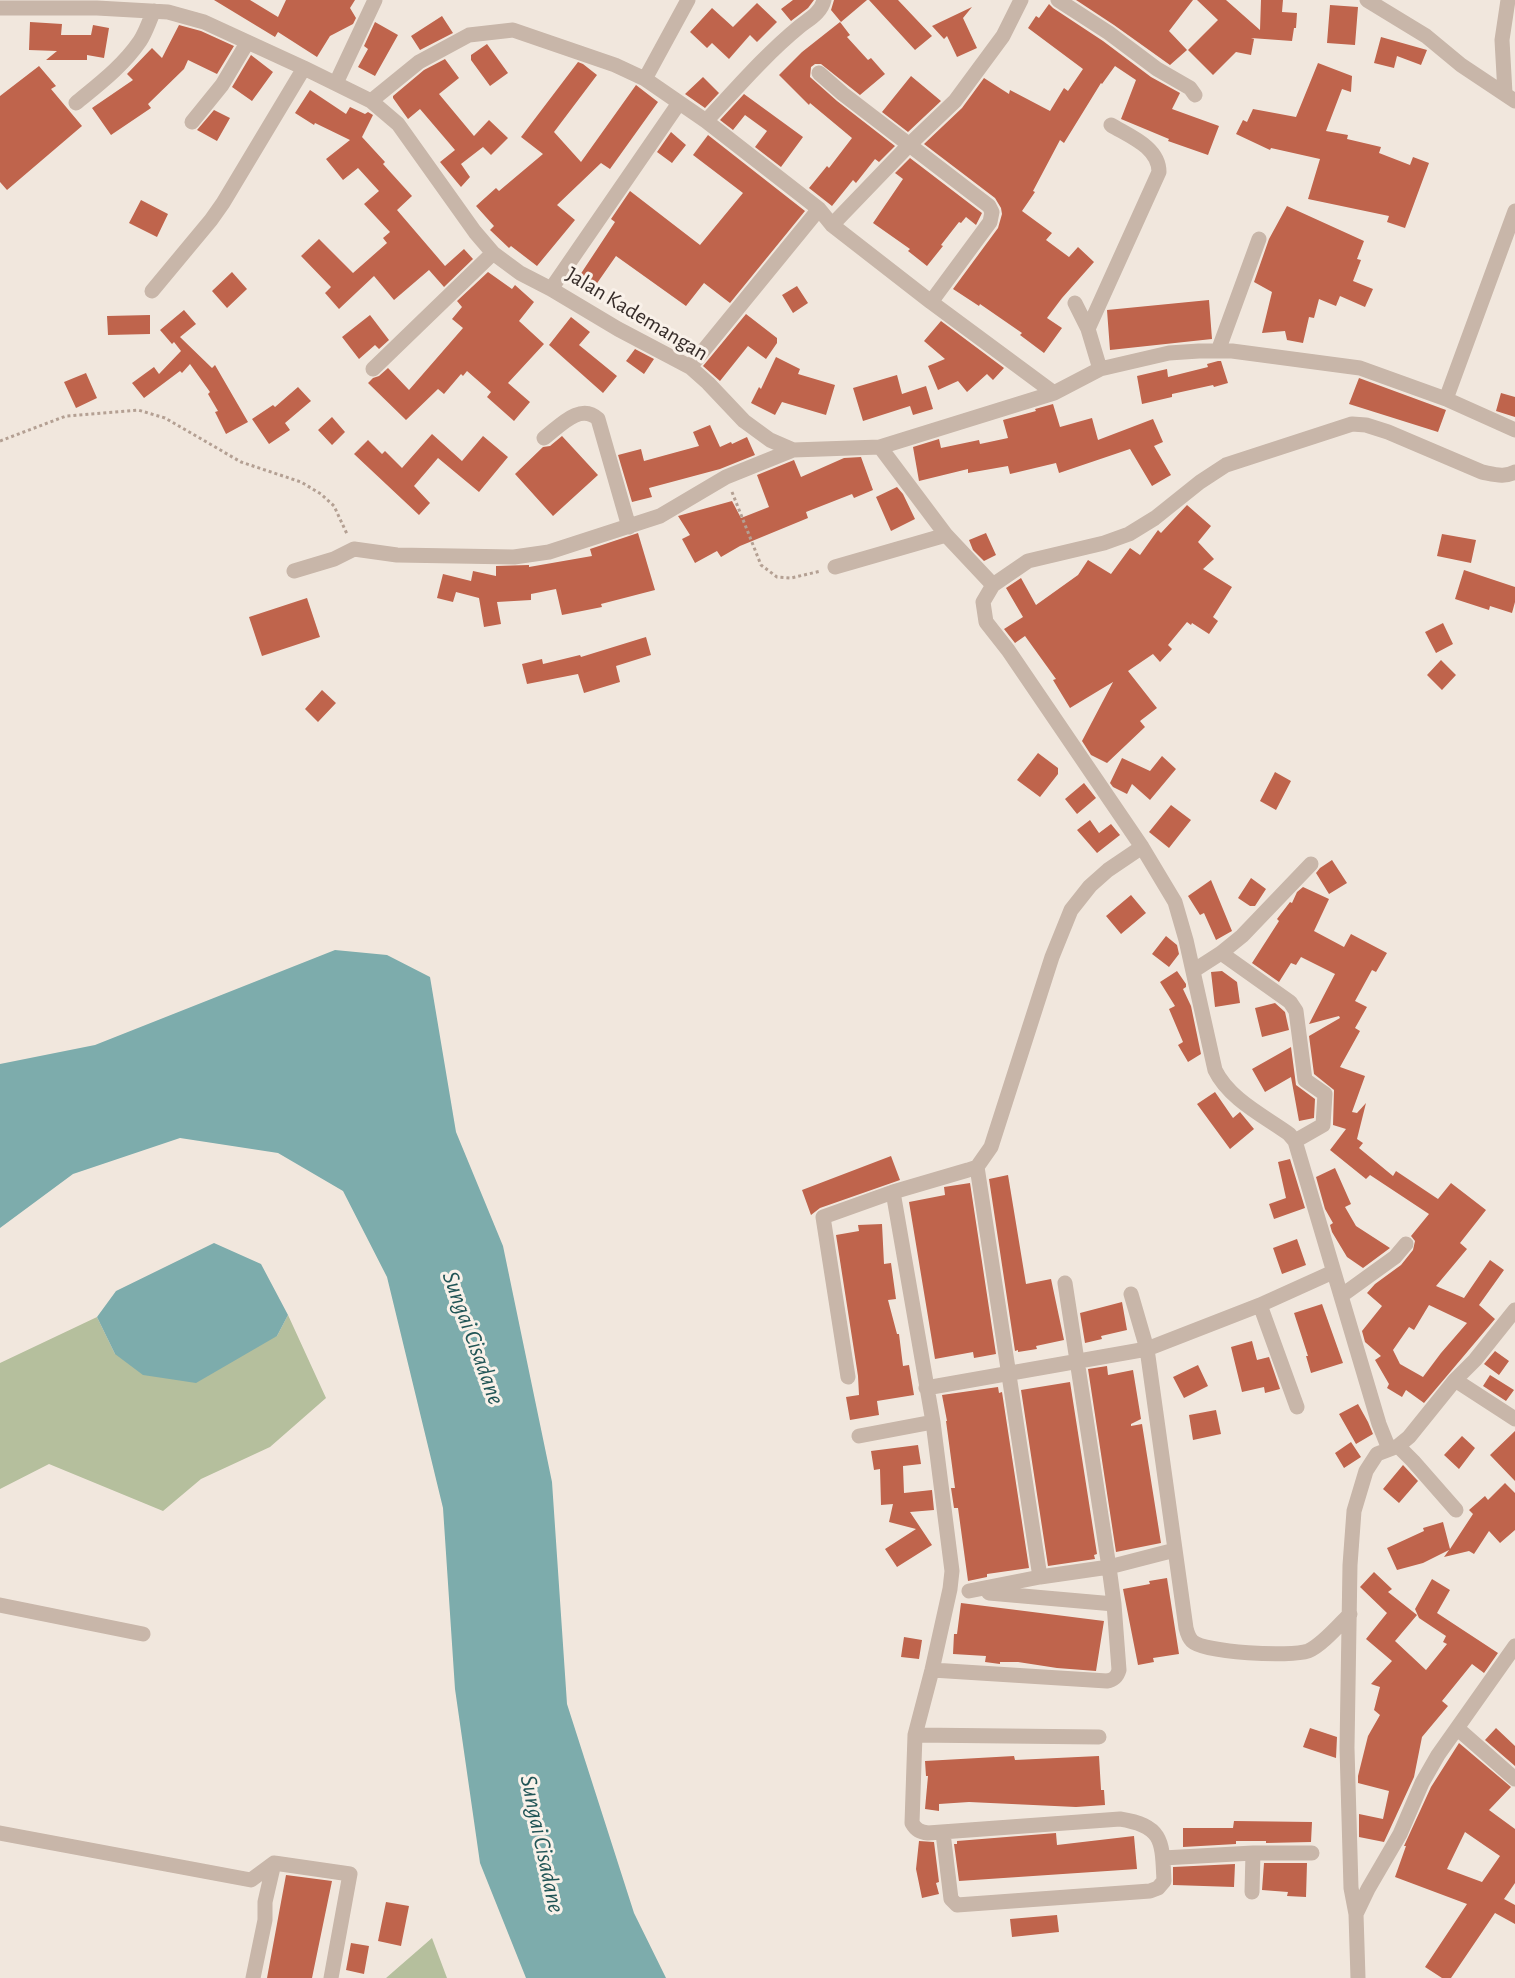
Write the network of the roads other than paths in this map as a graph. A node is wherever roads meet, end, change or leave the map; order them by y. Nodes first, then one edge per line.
1 (375, 0) edge
2 (688, 0) edge
3 (824, 0) edge
4 (1021, 0) edge
5 (1058, 0) edge
6 (1367, 0) edge
7 (1508, 0) edge
8 (101, 4) edge
9 (0, 8) edge
10 (154, 11) junction
11 (247, 42) junction
12 (304, 68) junction
13 (819, 73) dead end
14 (645, 79) junction
15 (336, 83) junction
16 (1195, 95) dead end
17 (1510, 97) edge
18 (371, 101) junction
19 (76, 103) dead end
20 (680, 104) junction
21 (706, 121) junction
22 (192, 122) dead end
23 (1111, 125) dead end
24 (910, 144) junction
25 (819, 209) junction
26 (1515, 211) edge
27 (832, 225) junction
28 (1259, 238) dead end
29 (493, 253) junction
30 (551, 289) junction
31 (152, 291) dead end
32 (931, 302) junction
33 (1075, 303) dead end
34 (1088, 329) junction
35 (1218, 351) junction
36 (690, 367) junction
37 (373, 369) dead end
38 (1100, 369) junction
39 (1054, 393) junction
40 (1446, 399) junction
41 (1515, 430) edge
42 (544, 438) dead end
43 (880, 447) junction
44 (793, 450) junction
45 (1515, 472) edge
46 (629, 526) junction
47 (946, 535) junction
48 (835, 567) road end
49 (294, 571) dead end
50 (993, 585) junction
51 (1142, 847) junction
52 (1311, 864) dead end
53 (1221, 953) junction
54 (1193, 971) junction
55 (1295, 1141) junction
56 (977, 1167) junction
57 (893, 1192) junction
58 (1406, 1244) dead end
59 (1333, 1272) junction
60 (1065, 1283) dead end
61 (1131, 1294) dead end
62 (1341, 1296) junction
63 (1260, 1305) junction
64 (1515, 1310) edge
65 (1147, 1349) junction
66 (1077, 1362) junction
67 (1008, 1374) junction
68 (848, 1377) dead end
69 (1455, 1380) junction
70 (926, 1388) junction
71 (1297, 1407) dead end
72 (1515, 1419) edge
73 (933, 1422) junction
74 (859, 1436) dead end
75 (1393, 1448) junction
76 (1456, 1510) dead end
77 (1175, 1550) junction
78 (1109, 1567) junction
79 (1040, 1577) junction
80 (950, 1589) junction
81 (969, 1591) junction
82 (1114, 1604) junction
83 (0, 1605) edge
84 (1350, 1614) junction
85 (143, 1634) dead end
86 (1515, 1646) edge
87 (932, 1670) junction
88 (1458, 1729) junction
89 (915, 1735) junction
90 (1099, 1737) dead end
91 (1515, 1779) edge
92 (0, 1833) edge
93 (943, 1833) junction
94 (1253, 1853) junction
95 (1312, 1853) dead end
96 (1163, 1858) junction
97 (274, 1863) junction
98 (1252, 1892) dead end
99 (1356, 1914) junction
100 (254, 1978) edge
101 (331, 1978) edge
102 (1358, 1978) edge

1 - 15 street
2 - 14 street
3 - 21 street
4 - 24 street
5 - 16 street
6 - 17 street
7 - 17 street
8 - 9 street, Jalan Kademangan
8 - 10 street, Jalan Kademangan
10 - 11 street, Jalan Kademangan
10 - 19 street
11 - 12 street, Jalan Kademangan
11 - 22 street
12 - 15 street, Jalan Kademangan
12 - 31 street
13 - 24 street
14 - 18 street
14 - 20 street
15 - 18 street, Jalan Kademangan
18 - 29 street, Jalan Kademangan
20 - 21 street
20 - 30 street
21 - 25 street
23 - 34 street
24 - 27 street
24 - 32 street
25 - 27 street
25 - 36 street
26 - 40 street
27 - 32 street
28 - 35 street
29 - 30 street, Jalan Kademangan
29 - 37 street
30 - 36 street, Jalan Kademangan
32 - 39 street
33 - 34 street
34 - 38 street
35 - 38 street, Jalan Kademangan
35 - 40 street, Jalan Kademangan
36 - 44 street, Jalan Kademangan
38 - 39 street, Jalan Kademangan
39 - 43 street, Jalan Kademangan
40 - 41 street, Jalan Kademangan
42 - 46 street
43 - 44 street, Jalan Kademangan
43 - 47 street
44 - 46 street
45 - 50 street
46 - 49 street
47 - 48 street
47 - 50 street
50 - 51 street
51 - 54 street
51 - 56 street
52 - 53 street
53 - 54 street
53 - 55 street
54 - 55 street
55 - 59 street
56 - 57 street
56 - 67 street
57 - 68 street
57 - 70 street
58 - 62 street
59 - 62 street
59 - 63 street
60 - 66 street
61 - 65 street
62 - 75 street
63 - 65 street
63 - 71 street
64 - 69 street
65 - 66 street
65 - 77 street
66 - 67 street
66 - 78 street
67 - 70 street
67 - 79 street
69 - 72 street
69 - 75 street
70 - 73 street
73 - 74 street
73 - 80 street
75 - 76 street
75 - 84 street
77 - 78 street
77 - 84 street
78 - 79 street
78 - 82 street
79 - 81 street
80 - 81 street
80 - 87 street
81 - 82 street
82 - 87 street
83 - 85 street
84 - 99 street
86 - 88 street
87 - 89 street
88 - 91 street
88 - 99 street
89 - 90 street
89 - 93 street
92 - 97 street
93 - 96 street
93 - 96 street
94 - 95 street
94 - 96 street
94 - 98 street
97 - 100 street
97 - 101 street
99 - 102 street

